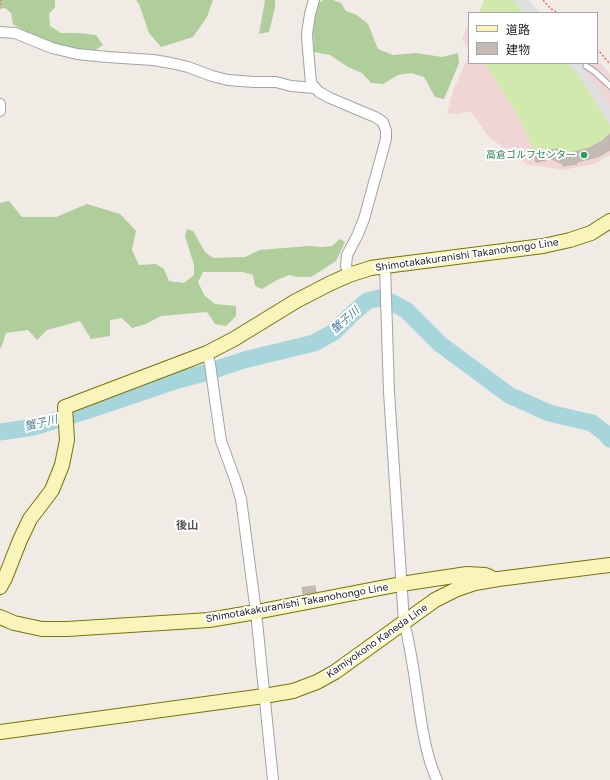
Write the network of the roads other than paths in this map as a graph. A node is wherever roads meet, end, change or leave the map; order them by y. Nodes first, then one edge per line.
1 (314, 0) edge
2 (0, 32) edge
3 (586, 66) dead end
4 (610, 86) edge
5 (315, 88) junction
6 (0, 104) edge
7 (0, 111) edge
8 (610, 221) edge
9 (386, 266) junction
10 (349, 275) junction
11 (209, 359) junction
12 (610, 566) edge
13 (498, 579) junction
14 (401, 584) junction
15 (0, 587) edge
16 (256, 612) junction
17 (0, 617) edge
18 (404, 622) junction
19 (264, 696) junction
20 (0, 732) edge
21 (273, 780) edge
22 (437, 780) edge

1 - 5 street
2 - 5 street
3 - 4 lane
5 - 10 street
6 - 7 street
8 - 9 main road, Shimotakakuranishi Takanohongo Line
9 - 10 main road, Shimotakakuranishi Takanohongo Line
9 - 14 street
10 - 11 main road, Shimotakakuranishi Takanohongo Line
11 - 15 main road, Shimotakakuranishi Takanohongo Line
11 - 16 street
12 - 13 main road, Kamiyokono Kaneda Line
13 - 14 main road, Shimotakakuranishi Takanohongo Line
13 - 18 main road, Kamiyokono Kaneda Line
14 - 16 main road, Shimotakakuranishi Takanohongo Line
14 - 18 street
16 - 17 main road, Shimotakakuranishi Takanohongo Line
16 - 19 street
18 - 19 main road, Kamiyokono Kaneda Line
18 - 22 street
19 - 20 main road, Kamiyokono Kaneda Line
19 - 21 street

